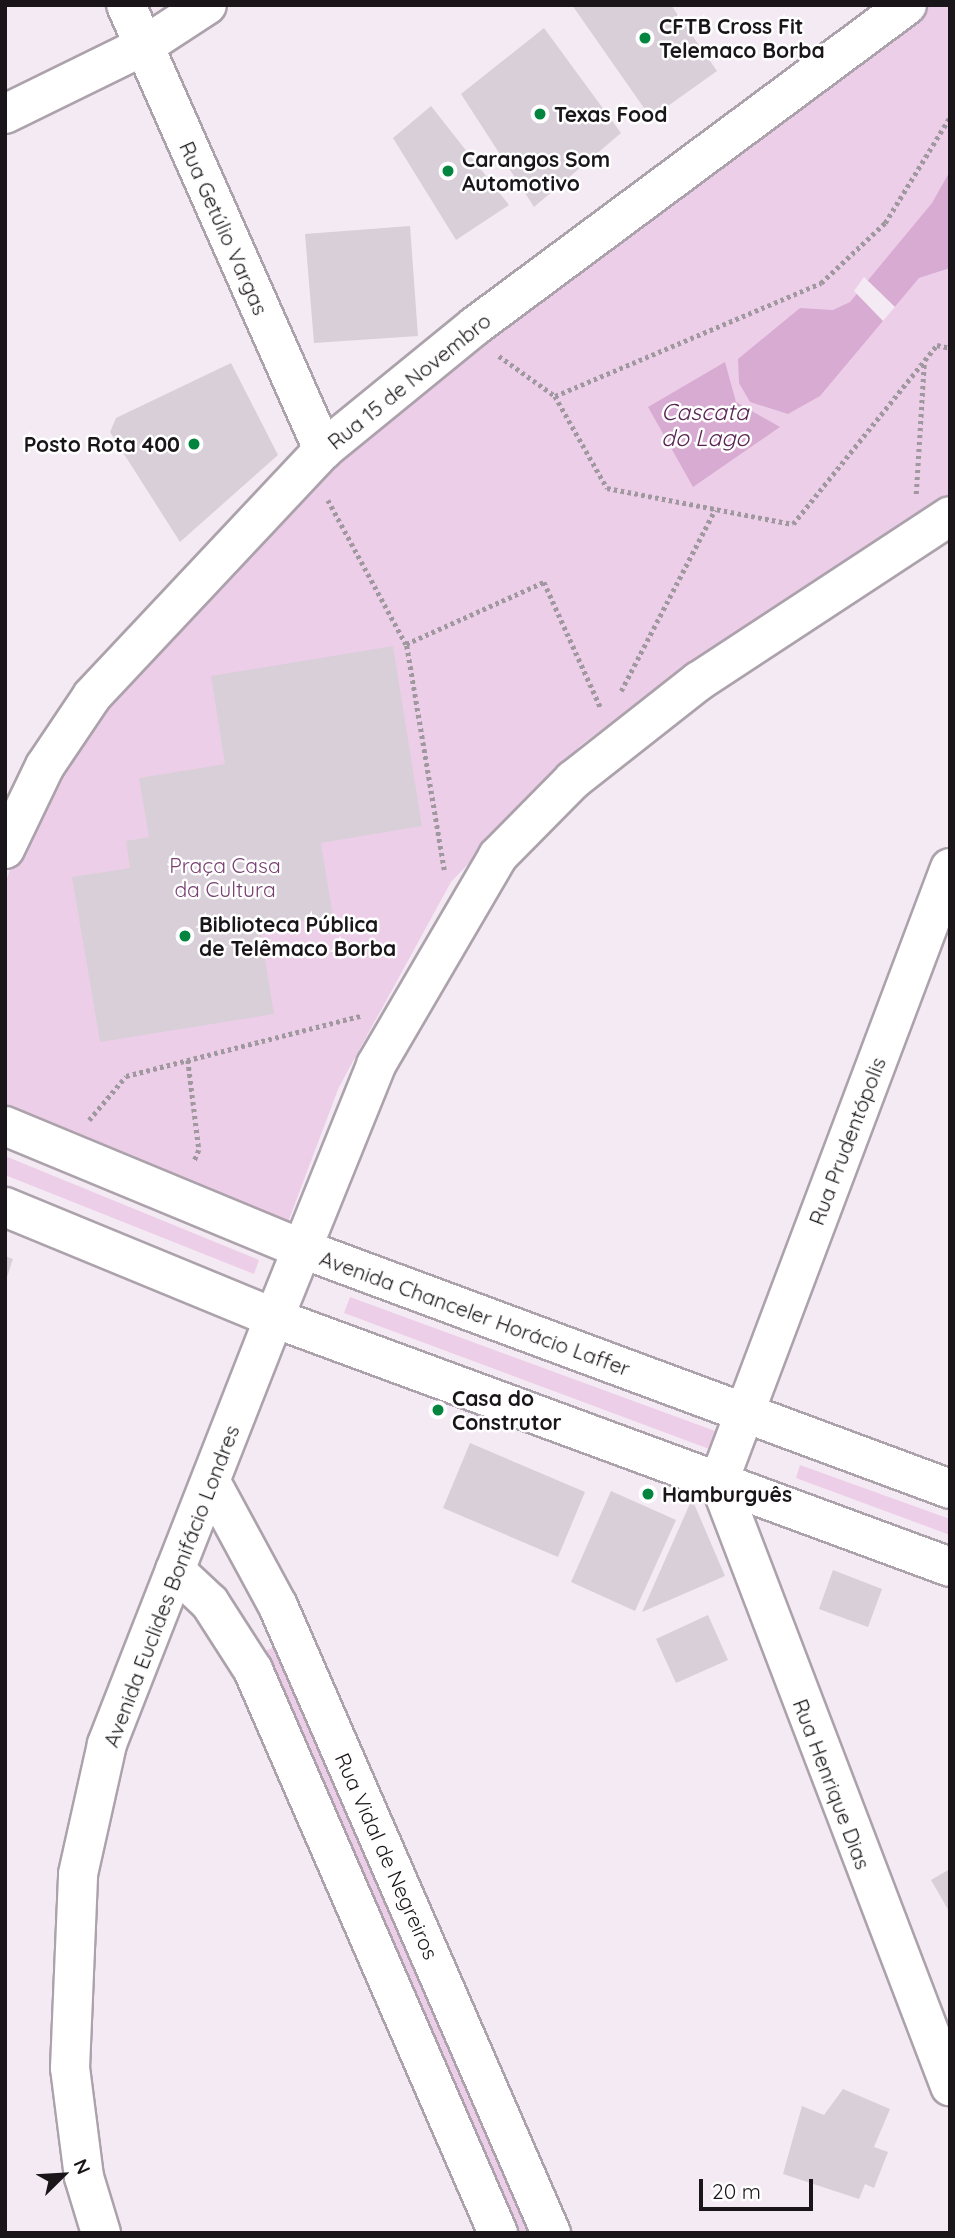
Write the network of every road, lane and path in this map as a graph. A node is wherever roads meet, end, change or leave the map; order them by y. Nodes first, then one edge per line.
1 (126, 5) edge
2 (207, 5) edge
3 (908, 5) edge
4 (144, 46) junction
5 (5, 114) edge
6 (950, 117) edge
7 (950, 348) edge
8 (492, 351) dead end
9 (924, 362) junction
10 (555, 396) junction
11 (323, 450) junction
12 (326, 496) dead end
13 (715, 510) junction
14 (932, 514) edge
15 (406, 644) junction
16 (619, 695) dead end
17 (606, 720) dead end
18 (5, 849) edge
19 (950, 868) edge
20 (446, 885) dead end
21 (364, 1015) dead end
22 (188, 1060) junction
23 (85, 1124) dead end
24 (5, 1126) edge
25 (191, 1170) dead end
26 (5, 1207) edge
27 (300, 1248) junction
28 (274, 1318) junction
29 (743, 1413) junction
30 (719, 1481) junction
31 (212, 1484) junction
32 (950, 1489) edge
33 (950, 1567) edge
34 (175, 1570) junction
35 (950, 2086) edge
36 (101, 2233) edge
37 (498, 2233) edge
38 (551, 2233) edge

1 - 4 street, Rua Getúlio Vargas
2 - 4 street
3 - 11 street, Rua 15 de Novembro
4 - 5 street
4 - 11 street, Rua Getúlio Vargas
6 - 10 path
7 - 9 path
8 - 10 path
9 - 13 path
9 - 14 path
10 - 13 path
11 - 18 street, Rua 15 de Novembro
12 - 15 path
13 - 16 path
14 - 27 street, Avenida Euclides Bonifácio Londres
15 - 17 path
15 - 20 path
19 - 29 street, Rua Prudentópolis
21 - 22 path
22 - 23 path
22 - 25 path
24 - 27 street, Avenida Chanceler Horácio Laffer
26 - 28 street
27 - 28 street, Avenida Euclides Bonifácio Londres
27 - 29 street, Avenida Chanceler Horácio Laffer
28 - 30 street
28 - 31 street, Avenida Euclides Bonifácio Londres
29 - 30 street, Rua Prudentópolis
29 - 32 street, Avenida Chanceler Horácio Laffer
30 - 33 street
30 - 35 street, Rua Henrique Dias
31 - 34 street, Avenida Euclides Bonifácio Londres
31 - 38 street, Rua Vidal de Negreiros
34 - 36 street, Avenida Euclides Bonifácio Londres
34 - 37 street

